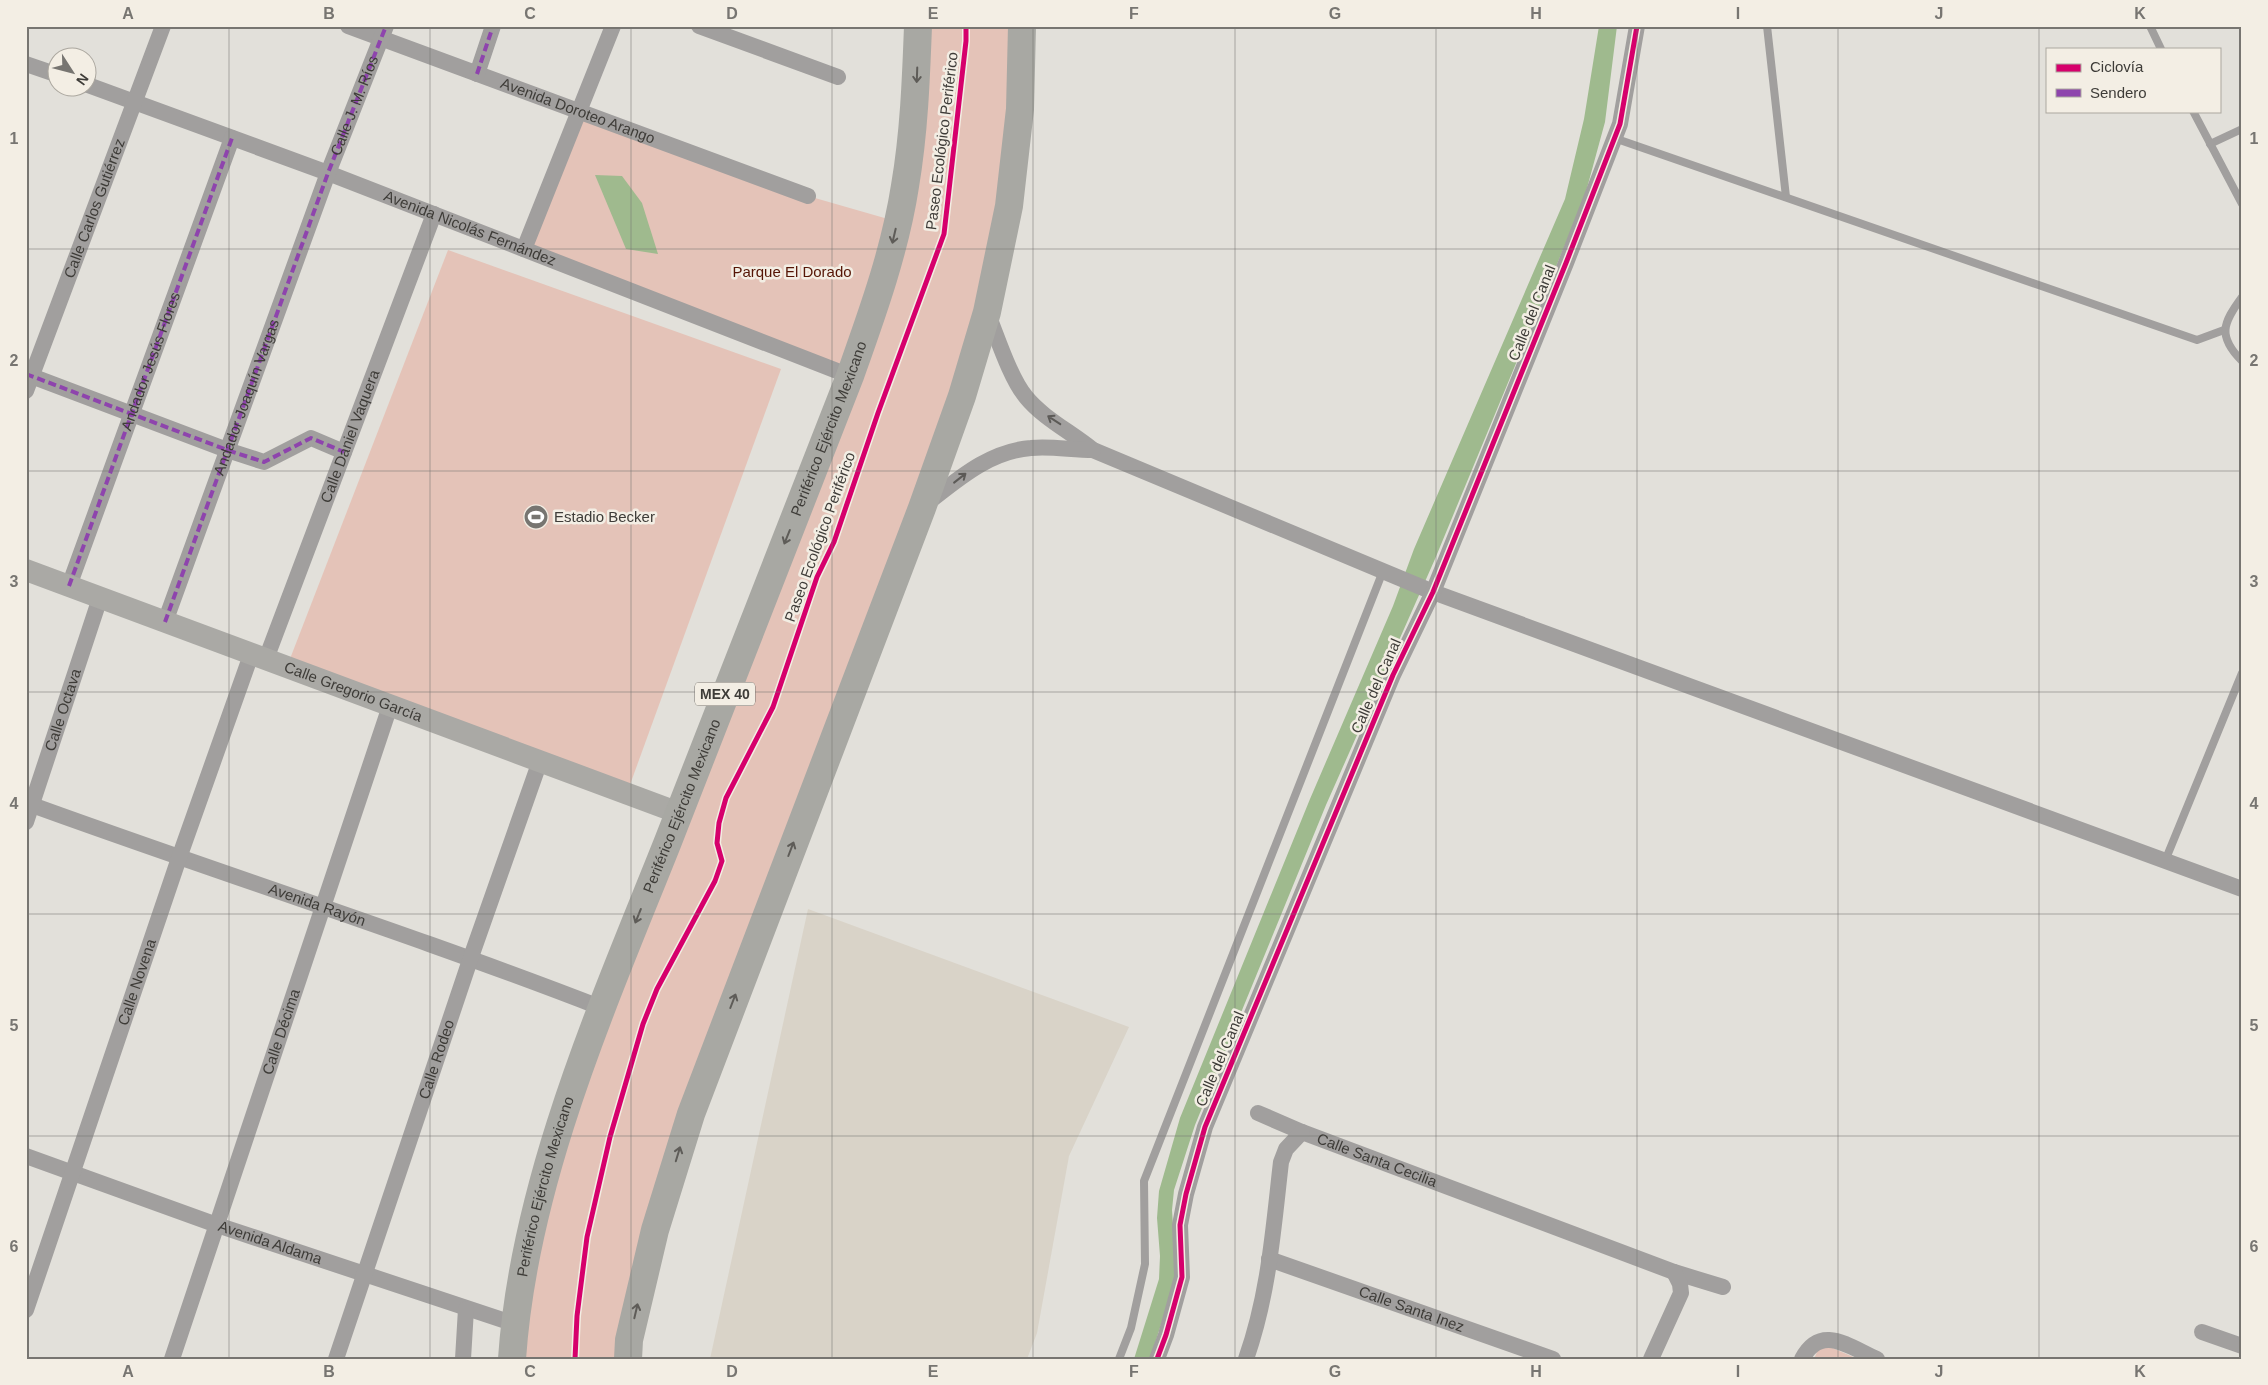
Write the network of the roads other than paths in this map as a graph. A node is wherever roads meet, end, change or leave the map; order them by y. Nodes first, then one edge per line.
1 (163, 26) edge
2 (348, 26) edge
3 (494, 26) edge
4 (612, 26) edge
5 (699, 26) edge
6 (918, 26) edge
7 (1022, 26) edge
8 (1637, 26) edge
9 (1767, 26) edge
10 (2150, 26) edge
11 (384, 32) edge
12 (2161, 48) edge
13 (26, 64) edge
14 (48, 72) edge
15 (477, 74) junction
16 (838, 77) dead end
17 (98, 88) edge
18 (134, 101) junction
19 (580, 110) junction
20 (2194, 112) edge
21 (2242, 129) edge
22 (232, 138) junction
23 (1614, 138) junction
24 (2210, 144) junction
25 (328, 173) junction
26 (808, 196) dead end
27 (1786, 197) junction
28 (2242, 204) edge
29 (434, 214) junction
30 (524, 249) junction
31 (2242, 297) edge
32 (987, 312) junction
33 (2224, 330) junction
34 (2242, 361) edge
35 (850, 376) junction
36 (28, 380) edge
37 (130, 414) junction
38 (227, 450) junction
39 (1093, 450) junction
40 (344, 452) junction
41 (922, 508) junction
42 (26, 570) edge
43 (1383, 571) junction
44 (69, 586) junction
45 (1433, 592) junction
46 (100, 598) junction
47 (165, 622) junction
48 (258, 657) junction
49 (2242, 673) edge
50 (390, 706) junction
51 (540, 761) junction
52 (32, 805) junction
53 (679, 813) junction
54 (26, 822) edge
55 (179, 858) junction
56 (2165, 861) junction
57 (2242, 890) edge
58 (322, 906) junction
59 (471, 957) junction
60 (602, 1008) junction
61 (1258, 1113) dead end
62 (1302, 1132) junction
63 (26, 1156) edge
64 (73, 1173) junction
65 (217, 1225) junction
66 (1269, 1259) junction
67 (1674, 1272) junction
68 (366, 1274) junction
69 (1723, 1287) dead end
70 (466, 1309) junction
71 (26, 1310) edge
72 (515, 1324) junction
73 (2202, 1332) dead end
74 (2242, 1346) edge
75 (172, 1359) edge
76 (336, 1359) edge
77 (463, 1359) edge
78 (512, 1359) edge
79 (628, 1359) edge
80 (1119, 1359) edge
81 (1157, 1359) edge
82 (1246, 1359) edge
83 (1553, 1359) edge
84 (1651, 1359) edge
85 (1802, 1359) edge
86 (1877, 1359) edge

1 - 18 street, Calle Carlos Gutiérrez
2 - 11 street, Avenida Doroteo Arango
3 - 15 street
4 - 19 street
5 - 16 street
6 -> 35 highway, Periférico Ejército Mexicano / MEX 40
7 - 32 highway
8 - 23 street, Calle del Canal
9 - 27 lane
10 - 12 lane
11 - 15 street, Avenida Doroteo Arango
11 - 25 street, Calle J. M. Ríos
13 - 14 street
15 - 19 street, Avenida Doroteo Arango
17 - 18 street, Avenida Nicolás Fernández
18 - 22 street, Avenida Nicolás Fernández
18 - 36 street, Calle Carlos Gutiérrez
19 - 26 street, Avenida Doroteo Arango
19 - 30 street
20 - 24 lane
21 - 24 lane
22 - 25 street, Avenida Nicolás Fernández
22 - 37 street, Andador Jesús Flores
23 - 27 lane
23 - 45 street, Calle del Canal
24 - 28 lane
25 - 29 street, Avenida Nicolás Fernández
25 - 38 street, Andador Joaquín Vargas
27 - 33 lane
29 - 30 street, Avenida Nicolás Fernández
29 - 40 street, Calle Daniel Vaquera
30 - 35 street, Avenida Nicolás Fernández
31 - 33 lane
39 -> 32 street
32 - 41 highway
33 - 34 lane
35 -> 53 highway, Periférico Ejército Mexicano / MEX 40
36 - 37 street
37 - 38 street
37 - 44 street, Andador Jesús Flores
38 - 40 street
38 - 47 street, Andador Joaquín Vargas
41 -> 39 street
39 - 43 street
40 - 48 street, Calle Daniel Vaquera
79 -> 41 highway
42 - 44 street, Calle Gregorio García
43 - 45 street
43 - 80 lane
44 - 46 street, Calle Gregorio García
45 - 56 street
45 - 81 street, Calle del Canal
46 - 47 street, Calle Gregorio García
46 - 52 street, Calle Octava
47 - 48 street, Calle Gregorio García
48 - 50 street, Calle Gregorio García
48 - 55 street, Calle Novena
49 - 56 lane
50 - 51 street, Calle Gregorio García
50 - 58 street, Calle Décima
51 - 53 street, Calle Gregorio García
51 - 59 street, Calle Rodeo
52 - 54 street, Calle Octava
52 - 55 street, Avenida Rayón
53 -> 60 highway, Periférico Ejército Mexicano / MEX 40
55 - 58 street, Avenida Rayón
55 - 64 street, Calle Novena
56 - 57 street
58 - 59 street, Avenida Rayón
58 - 65 street, Calle Décima
59 - 60 street, Avenida Rayón
59 - 68 street, Calle Rodeo
60 - 72 highway, Periférico Ejército Mexicano / MEX 40
61 - 62 street
62 - 66 street, Calle Santa Cecilia
62 - 67 street, Calle Santa Cecilia
63 - 64 street, Avenida Aldama
64 - 65 street, Avenida Aldama
64 - 71 street, Calle Novena
65 - 68 street, Avenida Aldama
65 - 75 street, Calle Décima
66 - 82 street, Calle Santa Cecilia
66 - 83 street, Calle Santa Inez
67 - 69 street, Calle Santa Cecilia
67 - 84 street
68 - 70 street, Avenida Aldama
68 - 76 street, Calle Rodeo
70 - 72 street, Avenida Aldama
70 - 77 street
72 - 78 highway, Periférico Ejército Mexicano / MEX 40
73 - 74 street
85 - 86 street

